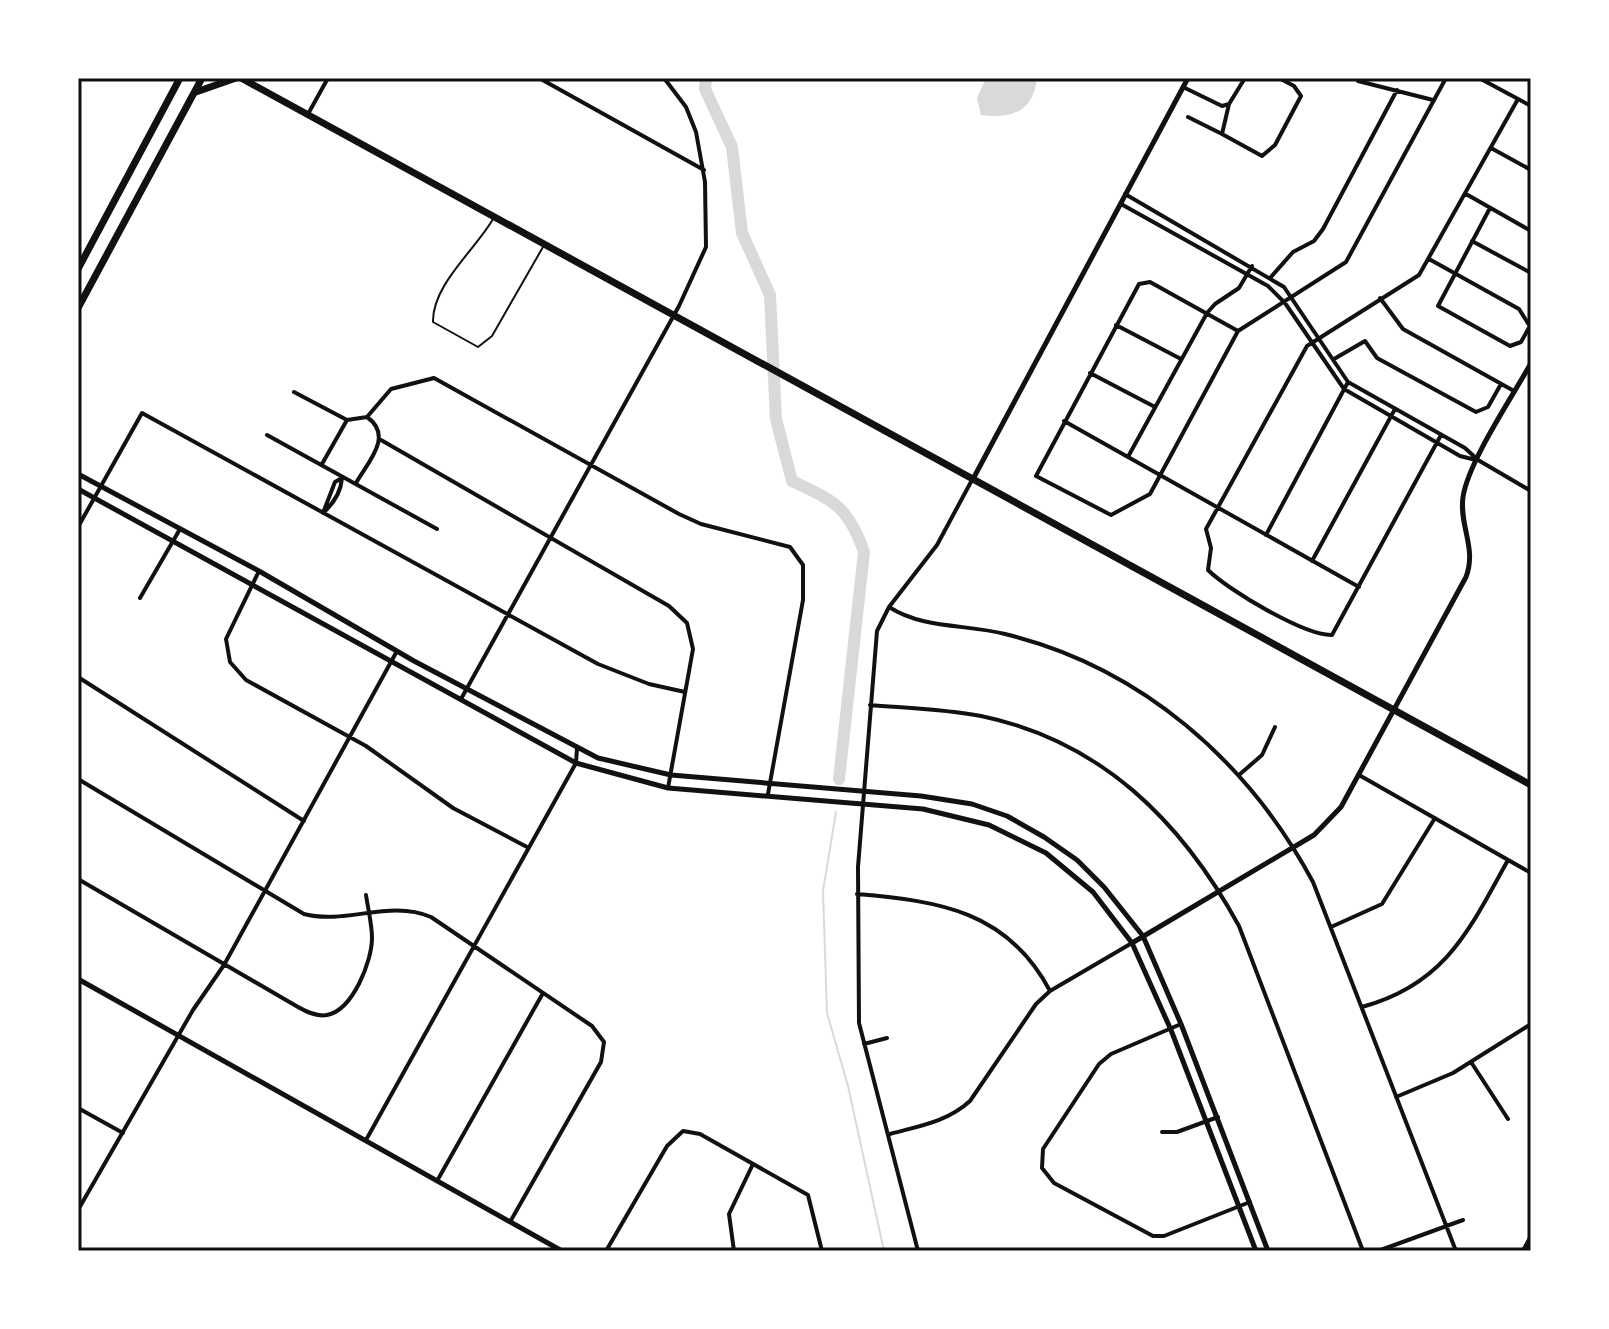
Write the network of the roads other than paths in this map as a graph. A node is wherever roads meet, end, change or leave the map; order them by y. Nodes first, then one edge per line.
1 (202, 78) edge
2 (238, 78) edge
3 (328, 78) edge
4 (539, 78) edge
5 (664, 78) edge
6 (1188, 78) edge
7 (1245, 78) edge
8 (1279, 78) edge
9 (1446, 78) edge
10 (1479, 78) edge
11 (176, 81) edge
12 (1358, 81) dead end
13 (1183, 87) junction
14 (1397, 90) junction
15 (194, 93) junction
16 (1518, 99) junction
17 (1434, 100) junction
18 (1229, 104) junction
19 (1531, 106) edge
20 (308, 114) junction
21 (1188, 117) dead end
22 (1222, 134) junction
23 (1491, 148) junction
24 (704, 170) junction
25 (1531, 170) edge
26 (1125, 194) junction
27 (1466, 194) junction
28 (1120, 203) junction
29 (1490, 208) junction
30 (493, 218) junction
31 (1531, 231) edge
32 (1198, 235) junction
33 (1472, 241) junction
34 (1193, 243) junction
35 (543, 246) junction
36 (1429, 259) junction
37 (1252, 266) junction
38 (78, 269) edge
39 (1247, 273) junction
40 (1453, 273) junction
41 (1531, 273) edge
42 (1271, 277) junction
43 (1294, 296) junction
44 (1380, 298) junction
45 (1285, 303) junction
46 (78, 308) edge
47 (1207, 313) junction
48 (673, 317) junction
49 (1116, 325) junction
50 (1530, 326) edge
51 (1238, 331) junction
52 (1319, 336) junction
53 (1310, 342) junction
54 (1334, 359) junction
55 (1182, 360) junction
56 (1531, 363) edge
57 (1090, 373) junction
58 (1348, 382) junction
59 (1501, 384) junction
60 (1344, 389) junction
61 (294, 392) dead end
62 (1515, 392) junction
63 (1155, 408) junction
64 (1395, 409) junction
65 (367, 417) junction
66 (1391, 417) junction
67 (347, 420) junction
68 (1064, 421) junction
69 (267, 435) dead end
70 (1441, 435) junction
71 (381, 440) junction
72 (1437, 442) junction
73 (1128, 456) junction
74 (1478, 460) junction
75 (322, 464) junction
76 (591, 465) junction
77 (78, 474) edge
78 (1160, 474) junction
79 (342, 478) junction
80 (972, 480) junction
81 (356, 483) junction
82 (101, 487) junction
83 (78, 489) edge
84 (1531, 491) edge
85 (94, 498) junction
86 (1216, 509) junction
87 (323, 513) junction
88 (78, 527) edge
89 (180, 529) junction
90 (437, 529) dead end
91 (1266, 535) junction
92 (549, 540) junction
93 (173, 542) junction
94 (1312, 561) junction
95 (259, 571) junction
96 (253, 586) junction
97 (1359, 587) junction
98 (140, 598) dead end
99 (889, 607) junction
100 (507, 614) junction
101 (397, 651) junction
102 (390, 663) junction
103 (78, 677) edge
104 (467, 689) junction
105 (685, 692) junction
106 (459, 701) junction
107 (870, 705) junction
108 (1394, 712) junction
109 (1275, 727) dead end
110 (350, 737) junction
111 (577, 748) junction
112 (576, 763) junction
113 (671, 775) junction
114 (1239, 775) junction
115 (1359, 775) junction
116 (78, 779) edge
117 (770, 783) junction
118 (1531, 785) edge
119 (668, 788) junction
120 (864, 792) junction
121 (768, 794) junction
122 (863, 803) junction
123 (1435, 818) junction
124 (304, 821) junction
125 (527, 847) junction
126 (1294, 847) junction
127 (1508, 860) junction
128 (1531, 873) edge
129 (78, 879) edge
130 (1219, 891) junction
131 (265, 893) junction
132 (857, 894) junction
133 (366, 895) dead end
134 (369, 912) junction
135 (1331, 927) junction
136 (1143, 936) junction
137 (1132, 943) junction
138 (474, 945) junction
139 (224, 965) junction
140 (78, 979) edge
141 (1050, 991) junction
142 (543, 993) junction
143 (1362, 1007) junction
144 (1181, 1024) junction
145 (1531, 1024) edge
146 (1171, 1030) junction
147 (178, 1035) junction
148 (887, 1038) dead end
149 (864, 1044) junction
150 (1471, 1062) junction
151 (1396, 1097) junction
152 (78, 1108) edge
153 (1218, 1117) junction
154 (1508, 1119) dead end
155 (1206, 1122) junction
156 (1162, 1132) dead end
157 (123, 1133) junction
158 (890, 1134) junction
159 (366, 1140) junction
160 (753, 1164) junction
161 (437, 1181) junction
162 (1250, 1202) junction
163 (1239, 1208) junction
164 (78, 1210) edge
165 (1463, 1220) dead end
166 (510, 1222) junction
167 (1447, 1225) junction
168 (1531, 1238) edge
169 (562, 1251) edge
170 (606, 1251) edge
171 (734, 1251) edge
172 (822, 1251) edge
173 (918, 1251) edge
174 (1256, 1251) edge
175 (1268, 1251) edge
176 (1363, 1251) edge
177 (1378, 1251) edge
178 (1456, 1251) edge
179 (1524, 1251) edge

1 - 15 main road
2 - 15 main road
2 - 20 main road
3 - 20 street
4 - 24 street
5 - 24 street
6 - 13 street
7 - 18 street
8 - 22 street
9 - 17 street
10 - 16 street
11 - 38 main road
12 - 14 street
13 - 18 street
13 - 26 street
14 - 17 street
14 - 42 street
15 - 46 main road
16 - 19 street
16 - 23 street
17 - 43 street
18 - 22 street
20 - 30 main road
21 - 22 street
23 - 25 street
23 - 27 street
24 - 48 street
26 - 28 street
26 - 32 street
27 - 29 street
27 - 36 street
28 - 34 street
28 - 80 street
29 - 31 street
29 - 33 street
30 - 35 main road
30 - 35 lane
32 - 34 street
32 - 37 street
33 - 40 street
33 - 41 street
34 - 39 street
35 - 48 main road
36 - 40 street
36 - 44 street
37 - 39 street
37 - 42 street
39 - 45 street
39 - 47 street
40 - 50 street
40 - 50 street
42 - 43 street
43 - 45 street
43 - 52 street
44 - 52 street
44 - 59 street
45 - 51 street
45 - 53 street
47 - 49 street
47 - 51 street
47 - 55 street
48 - 76 street
48 - 80 main road
49 - 55 street
49 - 57 street
51 - 78 street
52 - 53 street
52 - 54 street
53 - 60 street
53 - 86 street
54 - 58 street
54 - 59 street
55 - 63 street
56 - 62 street
57 - 63 street
57 - 68 street
58 - 60 street
58 - 64 street
59 - 62 street
60 - 66 street
60 - 91 street
61 - 67 street
62 - 74 street
63 - 73 street
64 - 66 street
64 - 70 street
65 - 67 street
65 - 71 street
65 - 76 street
66 - 72 street
66 - 94 street
67 - 75 street
68 - 73 street
68 - 78 street
69 - 75 street
70 - 72 street
70 - 74 street
71 - 81 street
71 - 92 street
72 - 74 street
72 - 97 street
73 - 78 street
74 - 84 street
74 - 108 street
75 - 79 street
76 - 92 street
76 - 117 street
77 - 82 street
78 - 86 street
79 - 81 street
79 - 87 street
80 - 99 street
80 - 108 main road
81 - 90 street
82 - 85 street
82 - 87 street
82 - 89 street
83 - 85 street
85 - 88 street
85 - 93 street
86 - 91 street
86 - 97 street
87 - 100 street
89 - 93 street
89 - 95 street
91 - 94 street
92 - 100 street
92 - 105 street
93 - 96 street
93 - 98 street
94 - 97 street
95 - 96 street
95 - 101 street
96 - 102 street
96 - 110 street
99 - 107 street
99 - 114 street
100 - 104 street
100 - 105 street
101 - 102 street
101 - 104 street
102 - 106 street
102 - 110 street
103 - 124 street
104 - 106 street
104 - 111 street
105 - 113 street
106 - 112 street
107 - 120 street
107 - 130 street
108 - 115 street
108 - 118 main road
109 - 114 street
110 - 124 street
110 - 125 street
111 - 112 street
111 - 113 street
112 - 119 street
112 - 125 street
113 - 117 street
113 - 119 street
114 - 126 street
115 - 123 street
115 - 126 street
116 - 131 street
117 - 120 street
117 - 121 street
119 - 121 street
120 - 122 street
120 - 136 street
121 - 122 street
122 - 132 street
122 - 137 street
123 - 127 street
123 - 135 street
124 - 131 street
125 - 138 street
126 - 130 street
126 - 135 street
127 - 128 street
127 - 143 street
129 - 139 street
130 - 136 street
130 - 176 street
131 - 134 street
131 - 139 street
132 - 141 street
132 - 149 street
133 - 134 street
134 - 138 street
134 - 139 street
135 - 143 street
136 - 137 street
136 - 144 street
137 - 141 street
137 - 146 street
138 - 142 street
138 - 159 street
139 - 147 street
140 - 147 street
141 - 158 street
142 - 161 street
142 - 166 street
143 - 151 street
144 - 146 street
144 - 153 street
145 - 150 street
146 - 155 street
146 - 163 street
147 - 157 street
147 - 159 street
148 - 149 street
149 - 158 street
150 - 151 street
150 - 154 street
151 - 167 street
152 - 157 street
153 - 155 street
153 - 162 street
155 - 156 street
155 - 163 street
157 - 164 street
158 - 173 street
159 - 161 street
160 - 170 street
160 - 171 street
160 - 172 street
161 - 166 street
162 - 163 street
162 - 175 street
163 - 174 street
165 - 167 street
166 - 169 street
167 - 177 street
167 - 178 street
168 - 179 main road

